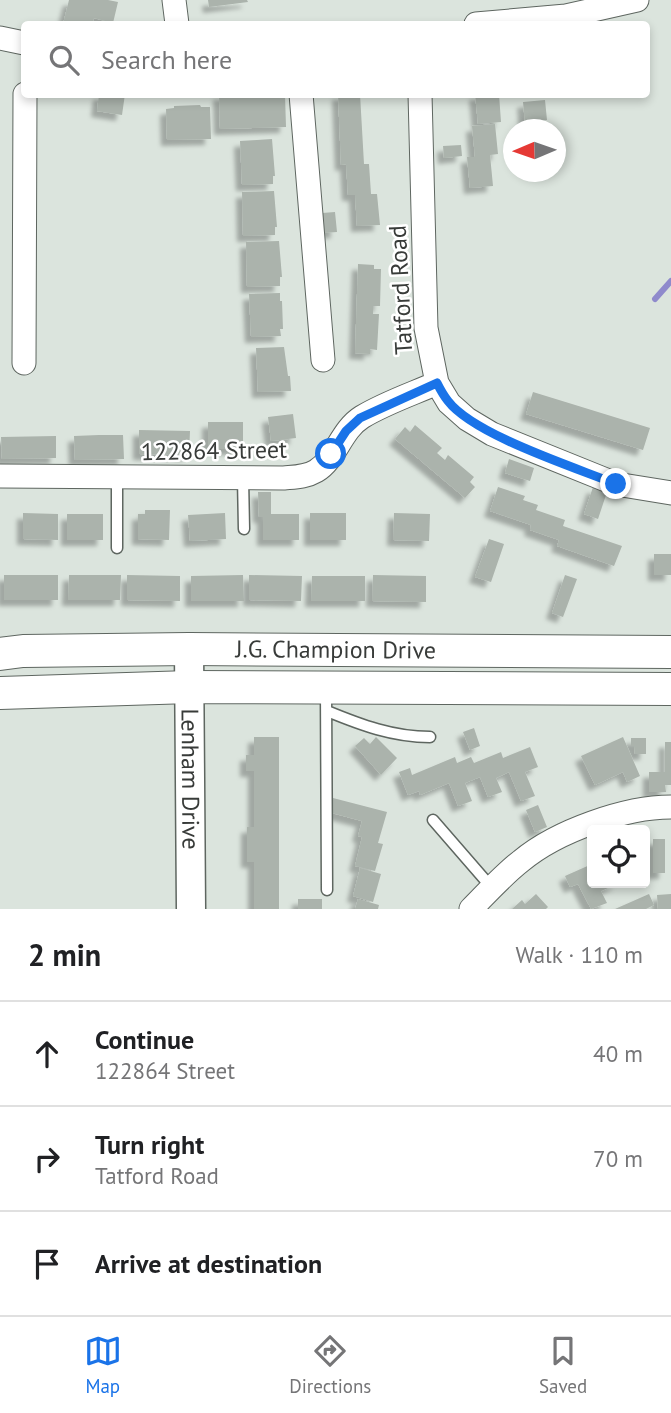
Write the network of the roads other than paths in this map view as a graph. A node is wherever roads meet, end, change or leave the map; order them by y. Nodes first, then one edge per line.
1 (174, 0) edge
2 (637, 0) edge
3 (177, 21) edge
4 (509, 21) edge
5 (0, 38) edge
6 (21, 42) edge
7 (25, 98) edge
8 (301, 98) edge
9 (420, 98) edge
10 (323, 360) dead end
11 (24, 363) dead end
12 (437, 383) junction
13 (0, 476) edge
14 (117, 478) junction
15 (243, 478) junction
16 (671, 493) edge
17 (244, 530) dead end
18 (117, 548) dead end
19 (189, 649) junction
20 (671, 652) edge
21 (0, 654) edge
22 (190, 687) junction
23 (671, 689) edge
24 (0, 693) edge
25 (326, 699) junction
26 (430, 737) dead end
27 (671, 807) edge
28 (433, 820) dead end
29 (492, 888) junction
30 (327, 890) dead end
31 (191, 909) edge
32 (471, 909) edge

1 - 3 street
2 - 4 street
5 - 6 street
7 - 11 street
8 - 10 street
9 - 12 street, Tatford Road
12 - 15 street, 122864 Street
12 - 16 street, Tatford Road
13 - 14 street, 122864 Street
14 - 15 street, 122864 Street
14 - 18 lane
15 - 17 lane
19 - 20 main road, J.G. Champion Drive
19 - 21 main road, J.G. Champion Drive
19 - 22 street, Lenham Drive
22 - 24 main road, J.G. Champion Drive
22 - 25 main road, J.G. Champion Drive
22 - 31 street, Lenham Drive
23 - 25 main road, J.G. Champion Drive
25 - 26 lane
25 - 30 lane
27 - 29 street
28 - 29 lane
29 - 32 street

